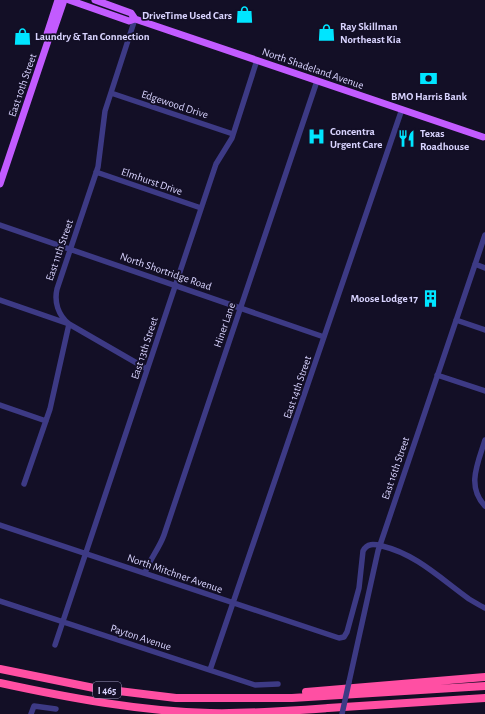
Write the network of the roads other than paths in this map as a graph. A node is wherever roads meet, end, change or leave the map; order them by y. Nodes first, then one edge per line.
1 (58, 0) edge
2 (64, 0) edge
3 (69, 0) edge
4 (95, 0) edge
5 (136, 19) junction
6 (49, 38) junction
7 (258, 60) junction
8 (317, 81) junction
9 (111, 93) junction
10 (402, 109) junction
11 (233, 134) junction
12 (484, 138) edge
13 (96, 172) junction
14 (0, 184) edge
15 (201, 208) junction
16 (0, 225) edge
17 (485, 235) edge
18 (70, 250) junction
19 (475, 264) junction
20 (485, 268) edge
21 (176, 285) junction
22 (0, 300) edge
23 (240, 307) junction
24 (456, 320) junction
25 (69, 324) junction
26 (485, 330) edge
27 (324, 337) junction
28 (147, 369) junction
29 (437, 375) junction
30 (485, 391) edge
31 (0, 405) edge
32 (46, 421) junction
33 (485, 440) edge
34 (24, 484) dead end
35 (485, 506) edge
36 (0, 525) edge
37 (379, 546) junction
38 (86, 554) junction
39 (144, 573) junction
40 (0, 601) edge
41 (233, 603) junction
42 (485, 608) edge
43 (63, 622) junction
44 (55, 645) dead end
45 (0, 669) edge
46 (210, 670) junction
47 (485, 677) edge
48 (0, 683) edge
49 (278, 684) dead end
50 (485, 686) edge
51 (268, 697) junction
52 (485, 698) edge
53 (56, 709) dead end
54 (31, 714) edge
55 (342, 714) edge

1 - 6 main road, East 10th Street
2 - 6 main road, East 10th Street
3 - 5 main road, North Shadeland Avenue
4 - 5 main road, North Shadeland Avenue
5 - 7 main road, North Shadeland Avenue
5 - 9 street, East 11th Street
6 - 14 main road, East 10th Street
7 - 8 main road, North Shadeland Avenue
7 - 11 street, East 13th Street
8 - 10 main road, North Shadeland Avenue
8 - 23 street, Hiner Lane
9 - 11 street, Edgewood Drive
9 - 13 street, East 11th Street
10 - 12 main road, North Shadeland Avenue
10 - 27 street, East 14th Street
11 - 15 street, East 13th Street
13 - 15 street, Elmhurst Drive
13 - 18 street, East 11th Street
15 - 21 street, East 13th Street
16 - 18 street, North Shortridge Road
17 - 19 street, East 16th Street
18 - 21 street, North Shortridge Road
18 - 25 street, East 11th Street
19 - 20 street
19 - 24 street, East 16th Street
21 - 23 street, North Shortridge Road
21 - 28 street, East 13th Street
22 - 25 street
23 - 27 street, North Shortridge Road
23 - 39 street, Hiner Lane
24 - 26 street
24 - 29 street, East 16th Street
25 - 28 street
25 - 32 street
27 - 41 street, East 14th Street
28 - 38 street, East 13th Street
29 - 30 street
29 - 37 street, East 16th Street
31 - 32 street
32 - 34 street
33 - 35 street
36 - 38 street, North Mitchner Avenue
37 - 41 street, North Mitchner Avenue
37 - 42 street
37 - 55 street, East 16th Street, bridge
38 - 39 street, North Mitchner Avenue
38 - 43 street, East 13th Street
39 - 41 street, North Mitchner Avenue
40 - 43 street, Payton Avenue
41 - 46 street, East 14th Street
43 - 44 street, East 13th Street
43 - 46 street, Payton Avenue
45 - 51 highway, I 465
46 - 49 street, Payton Avenue
47 - 51 highway
48 - 52 highway, I 465
50 - 51 highway, I 465
53 - 54 street

